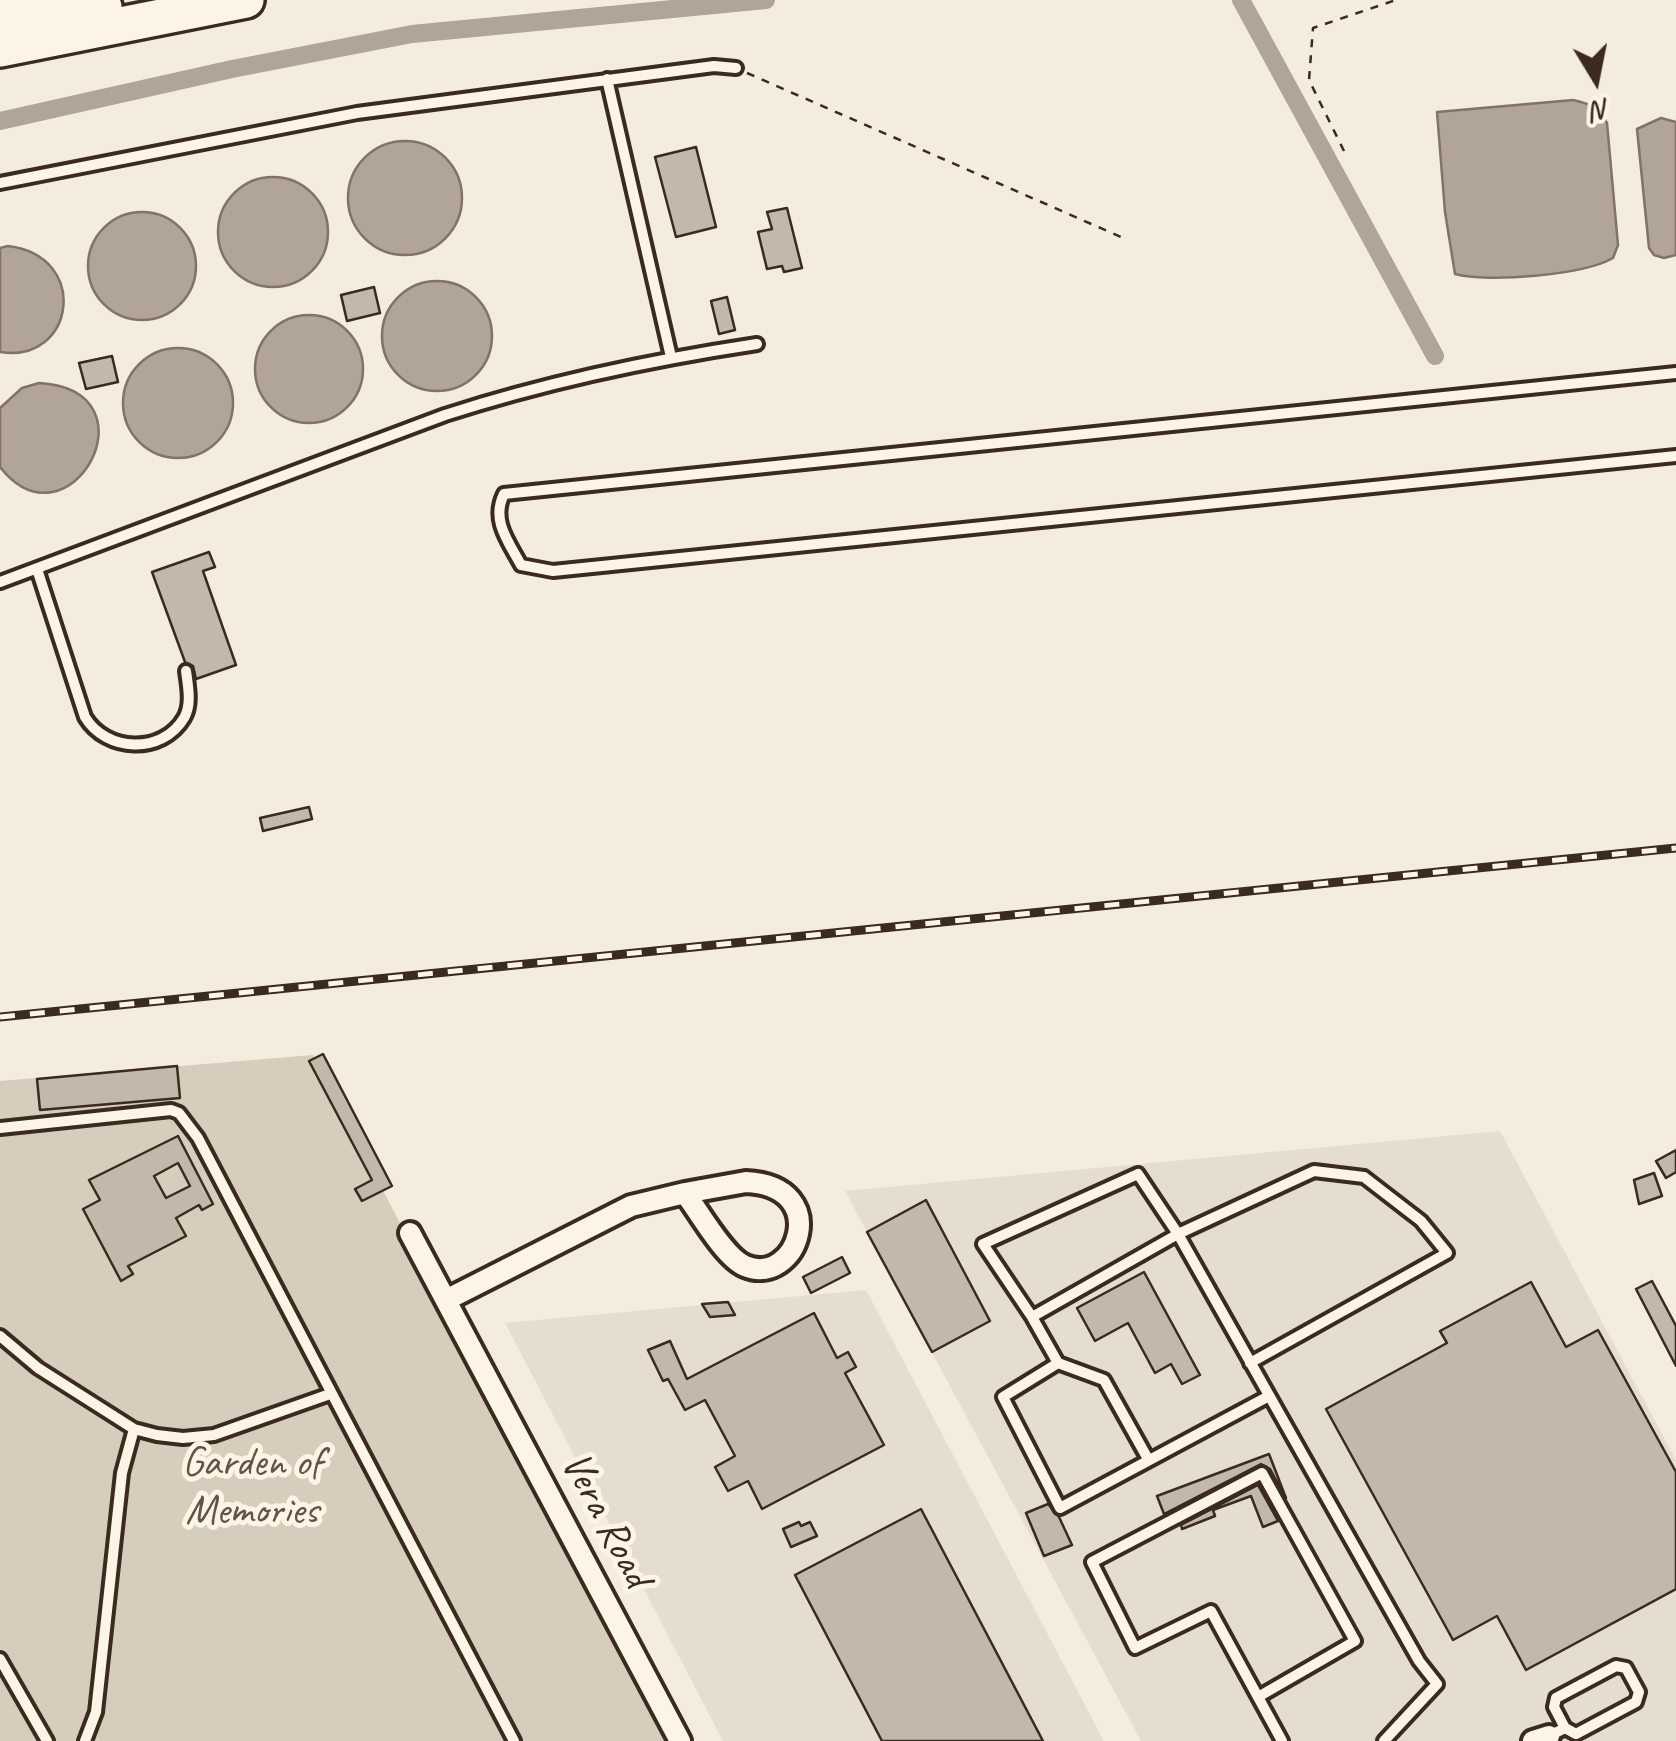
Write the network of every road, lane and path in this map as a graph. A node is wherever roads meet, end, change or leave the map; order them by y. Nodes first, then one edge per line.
1 (204, 0) edge
2 (246, 0) edge
3 (1396, 0) edge
4 (0, 15) edge
5 (0, 49) edge
6 (736, 68) joint
7 (607, 79) junction
8 (1344, 151) dead end
9 (0, 184) edge
10 (1121, 237) dead end
11 (757, 344) dead end
12 (670, 357) junction
13 (1676, 373) edge
14 (1676, 456) edge
15 (37, 569) junction
16 (0, 582) edge
17 (186, 672) dead end
18 (0, 1128) edge
19 (685, 1193) junction
20 (410, 1233) dead end
21 (1178, 1234) junction
22 (446, 1300) junction
23 (1032, 1317) junction
24 (0, 1337) edge
25 (1250, 1363) junction
26 (1058, 1364) junction
27 (330, 1394) junction
28 (1268, 1396) junction
29 (134, 1429) junction
30 (1148, 1459) junction
31 (0, 1659) edge
32 (1258, 1697) junction
33 (1549, 1735) edge
34 (47, 1741) edge
35 (85, 1741) edge
36 (514, 1741) edge
37 (680, 1741) edge
38 (1282, 1741) edge
39 (1384, 1741) edge

1 - 4 highway
2 - 5 highway
3 - 8 path
6 - 7 lane
6 - 10 path
7 - 9 lane
7 - 12 lane
11 - 12 lane
12 - 15 lane
13 - 14 lane
15 - 16 lane
15 - 17 lane
18 - 27 lane
19 - 19 street
19 - 22 street
20 - 22 street, Vera Road
21 - 23 lane
21 - 23 lane
21 - 25 lane
21 - 25 lane
22 - 37 street, Vera Road
23 - 26 lane
24 - 29 lane
25 - 28 lane
26 - 30 lane
26 - 30 lane
27 - 29 lane
27 - 36 lane
28 - 30 lane
28 - 39 lane
29 - 35 lane
31 - 34 lane
32 - 32 lane
32 - 38 lane
33 - 33 lane

